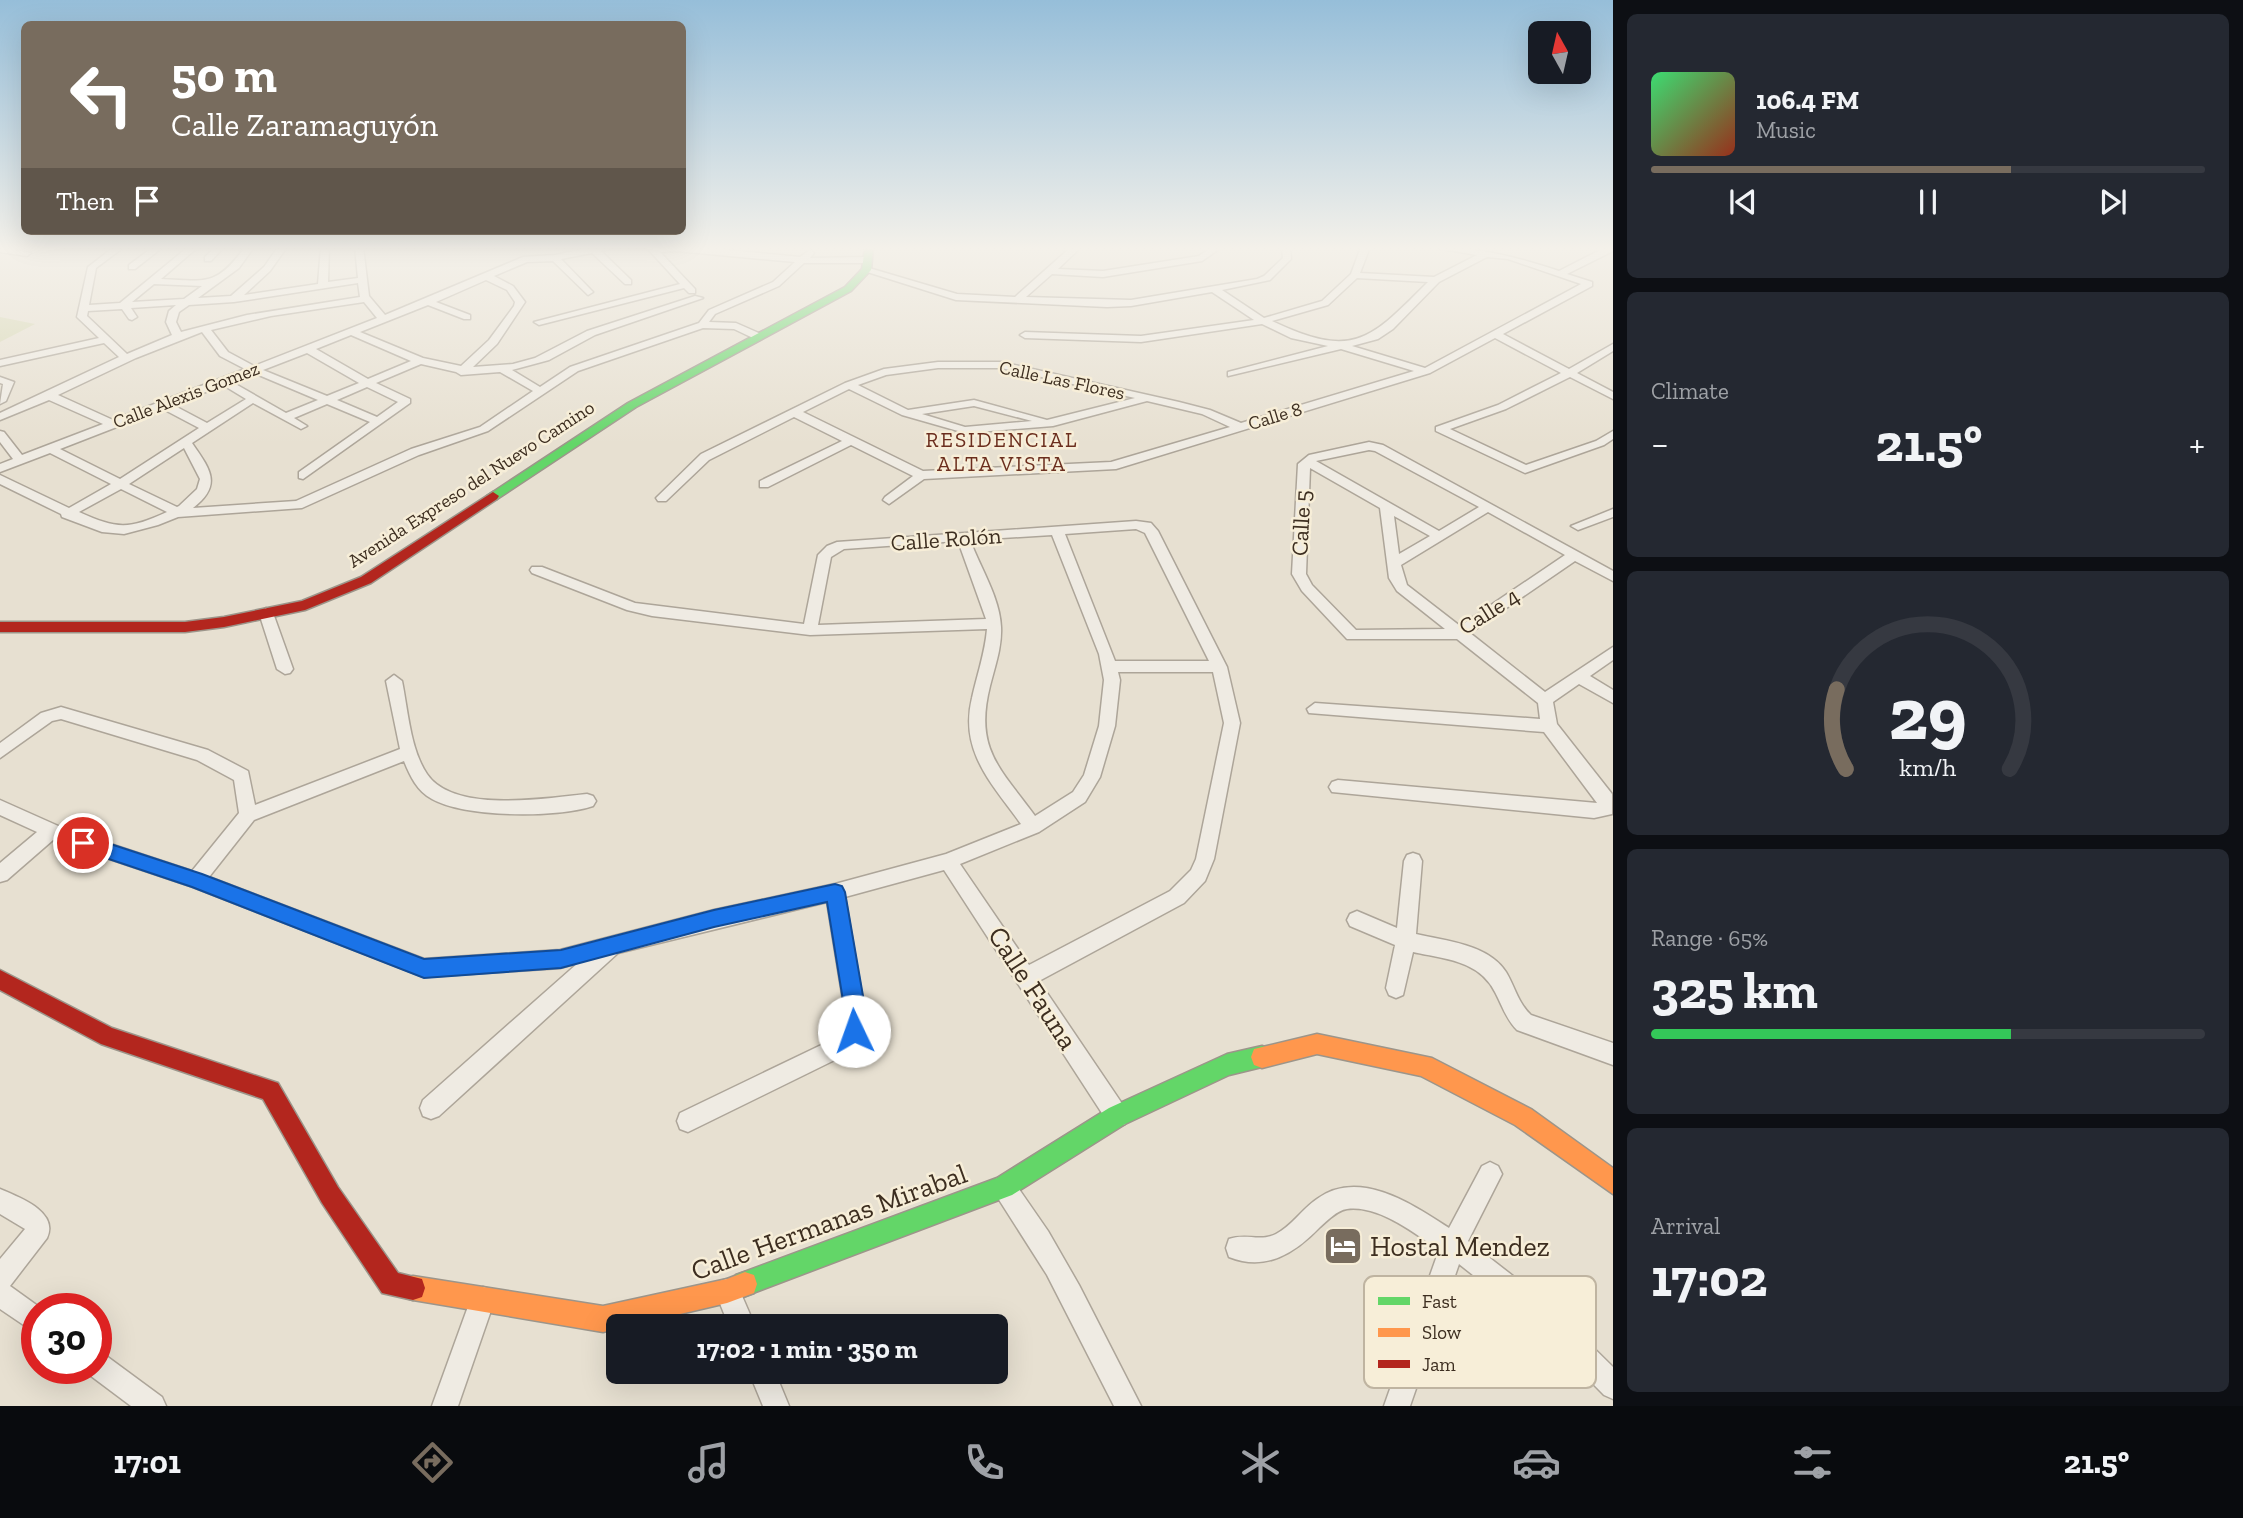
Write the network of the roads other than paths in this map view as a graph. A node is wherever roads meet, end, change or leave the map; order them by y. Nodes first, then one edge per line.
1 (712, 312) edge
2 (83, 313) edge
3 (129, 313) edge
4 (174, 313) edge
5 (277, 313) edge
6 (378, 313) edge
7 (400, 313) edge
8 (456, 313) edge
9 (514, 313) edge
10 (576, 313) edge
11 (653, 313) edge
12 (804, 313) edge
13 (1250, 313) edge
14 (1292, 313) edge
15 (1403, 313) edge
16 (1537, 313) edge
17 (132, 317) dead end
18 (467, 317) dead end
19 (383, 319) junction
20 (1263, 321) junction
21 (539, 322) dead end
22 (702, 325) junction
23 (205, 329) junction
24 (350, 331) junction
25 (1025, 335) dead end
26 (1497, 335) junction
27 (757, 336) junction
28 (177, 337) junction
29 (107, 338) junction
30 (1342, 346) junction
31 (1613, 347) edge
32 (306, 348) junction
33 (126, 358) junction
34 (420, 361) junction
35 (0, 363) edge
36 (253, 369) junction
37 (504, 370) junction
38 (1426, 371) junction
39 (461, 372) junction
40 (1570, 373) junction
41 (1232, 374) dead end
42 (0, 380) edge
43 (223, 381) junction
44 (369, 384) junction
45 (849, 385) junction
46 (540, 391) junction
47 (1613, 396) edge
48 (50, 397) junction
49 (254, 398) junction
50 (1148, 398) junction
51 (0, 401) edge
52 (327, 401) junction
53 (163, 404) junction
54 (795, 413) junction
55 (906, 413) junction
56 (0, 417) edge
57 (286, 417) junction
58 (378, 421) junction
59 (1054, 423) junction
60 (113, 424) junction
61 (301, 426) dead end
62 (1240, 427) junction
63 (208, 428) junction
64 (0, 434) edge
65 (1613, 434) edge
66 (852, 440) junction
67 (186, 442) junction
68 (1600, 443) junction
69 (49, 448) junction
70 (1613, 451) edge
71 (19, 459) junction
72 (1307, 460) junction
73 (0, 468) edge
74 (303, 475) dead end
75 (921, 475) junction
76 (0, 479) edge
77 (764, 484) dead end
78 (119, 485) junction
79 (663, 498) dead end
80 (889, 500) dead end
81 (1386, 505) junction
82 (1488, 507) junction
83 (67, 513) junction
84 (178, 513) junction
85 (1611, 515) edge
86 (1577, 526) dead end
87 (1058, 532) junction
88 (1438, 536) junction
89 (962, 538) junction
90 (1575, 555) junction
91 (1395, 563) junction
92 (537, 570) dead end
93 (1613, 577) edge
94 (266, 613) junction
95 (994, 624) junction
96 (0, 626) edge
97 (810, 630) junction
98 (1458, 634) junction
99 (1352, 635) joint
100 (1613, 652) edge
101 (1110, 666) junction
102 (1219, 667) junction
103 (285, 669) dead end
104 (1579, 677) junction
105 (394, 681) dead end
106 (1613, 697) edge
107 (1545, 700) junction
108 (1315, 709) dead end
109 (1549, 726) junction
110 (0, 752) edge
111 (409, 752) junction
112 (1338, 787) dead end
113 (587, 800) dead end
114 (0, 807) edge
115 (248, 815) junction
116 (1032, 827) junction
117 (51, 831) junction
118 (948, 861) junction
119 (1413, 861) dead end
120 (0, 874) edge
121 (196, 880) junction
122 (835, 892) junction
123 (1357, 920) dead end
124 (1406, 940) junction
125 (613, 945) junction
126 (1026, 977) junction
127 (0, 979) edge
128 (1396, 988) dead end
129 (1613, 1054) edge
130 (431, 1108) dead end
131 (1117, 1116) junction
132 (688, 1121) dead end
133 (1490, 1174) dead end
134 (1613, 1182) edge
135 (1004, 1187) junction
136 (0, 1201) edge
137 (1453, 1245) junction
138 (1238, 1248) dead end
139 (1442, 1276) edge
140 (1492, 1276) edge
141 (0, 1278) edge
142 (727, 1291) junction
143 (0, 1294) edge
144 (483, 1298) junction
145 (21, 1309) edge
146 (737, 1314) edge
147 (1596, 1369) edge
148 (112, 1376) edge
149 (767, 1384) edge
150 (1613, 1386) edge
151 (1403, 1388) edge
152 (153, 1406) edge
153 (445, 1406) edge
154 (776, 1406) edge
155 (1128, 1406) edge
156 (1397, 1406) edge

1 - 22 street
2 - 29 street
3 - 17 street
4 - 28 street
5 - 23 street
6 - 19 street
7 - 19 street, Calle Alexis Gomez
8 - 18 street
9 - 39 street
10 - 21 street
11 - 37 street
12 - 27 street, Avenida Expreso del Nuevo Camino
13 - 20 street
14 - 20 street
15 - 30 street
16 - 26 street, Calle 8
19 - 24 street, Calle Alexis Gomez
20 - 25 street
20 - 30 street
22 - 27 street
22 - 46 street
23 - 28 street
23 - 36 street
24 - 32 street, Calle Alexis Gomez
24 - 34 street
26 - 38 street, Calle 8
26 - 40 street
27 - 94 street, Avenida Expreso del Nuevo Camino
28 - 33 street
29 - 33 street
29 - 35 street
30 - 38 street
30 - 41 street
31 - 40 street
32 - 36 street, Calle Alexis Gomez
32 - 44 street
33 - 48 street
34 - 39 street
34 - 44 street
36 - 43 street, Calle Alexis Gomez
36 - 52 street
37 - 39 street
37 - 46 street
38 - 62 street, Calle 8
40 - 47 street
40 - 68 street
42 - 51 street
43 - 49 street
43 - 53 street, Calle Alexis Gomez
44 - 52 street
44 - 58 street
45 - 50 street, Calle Las Flores
45 - 54 street, Calle Las Flores
45 - 55 street
46 - 84 street
48 - 56 street
48 - 60 street
49 - 57 street
49 - 63 street
50 - 59 street
50 - 62 street, Calle Las Flores
52 - 57 street
52 - 58 street
53 - 60 street, Calle Alexis Gomez
53 - 63 street
54 - 66 street, Calle 8
54 - 79 street, Calle Las Flores
55 - 59 street
55 - 59 street
57 - 61 street
58 - 74 street
60 - 69 street, Calle Alexis Gomez
62 - 75 street, Calle 8
63 - 67 street
64 - 71 street
65 - 68 street
66 - 75 street, Calle 8
66 - 77 street
67 - 78 street
67 - 84 street
68 - 70 street
69 - 71 street, Calle Alexis Gomez
69 - 78 street
71 - 73 street, Calle Alexis Gomez
72 - 81 street
72 - 82 street, Calle 5
72 - 99 street, Calle 5
75 - 80 street
76 - 83 street
78 - 83 street
78 - 84 street
81 - 88 street
81 - 91 street
82 - 88 street
82 - 90 street
83 - 84 street
85 - 86 street
87 - 89 street, Calle Rolón
87 - 101 street
87 - 102 street, Calle Rolón
88 - 91 street
89 - 95 street
89 - 97 street, Calle Rolón
90 - 93 street
90 - 98 street, Calle 4
91 - 98 street
92 - 97 street
94 - 96 street, Avenida Expreso del Nuevo Camino
94 - 103 street
95 - 97 street
95 - 116 street
98 - 99 street, Calle 4
98 - 107 street
100 - 104 street
101 - 102 street
101 - 116 street
102 - 126 street
104 - 106 street
104 - 107 street
105 - 111 street
107 - 109 street
108 - 109 street
109 - 112 street
110 - 115 street
111 - 113 street
111 - 115 street
114 - 117 street
115 - 121 street
116 - 118 street
117 - 120 street
117 - 121 street
118 - 122 street
118 - 126 street, Calle Fauna
119 - 124 street
121 - 125 street
122 - 125 street
122 - 132 street
123 - 124 street
124 - 128 street
124 - 129 street
125 - 130 street
126 - 131 street, Calle Fauna
127 - 144 street, Calle Hermanas Mirabal
131 - 134 street, Calle Hermanas Mirabal
131 - 135 street, Calle Hermanas Mirabal
133 - 137 street
135 - 142 street, Calle Hermanas Mirabal
135 - 155 street
136 - 141 street
137 - 138 street
137 - 139 street
137 - 140 street
142 - 144 street, Calle Hermanas Mirabal
142 - 146 street
143 - 145 street
144 - 153 street
147 - 150 street
148 - 152 street
149 - 154 street
151 - 156 street

